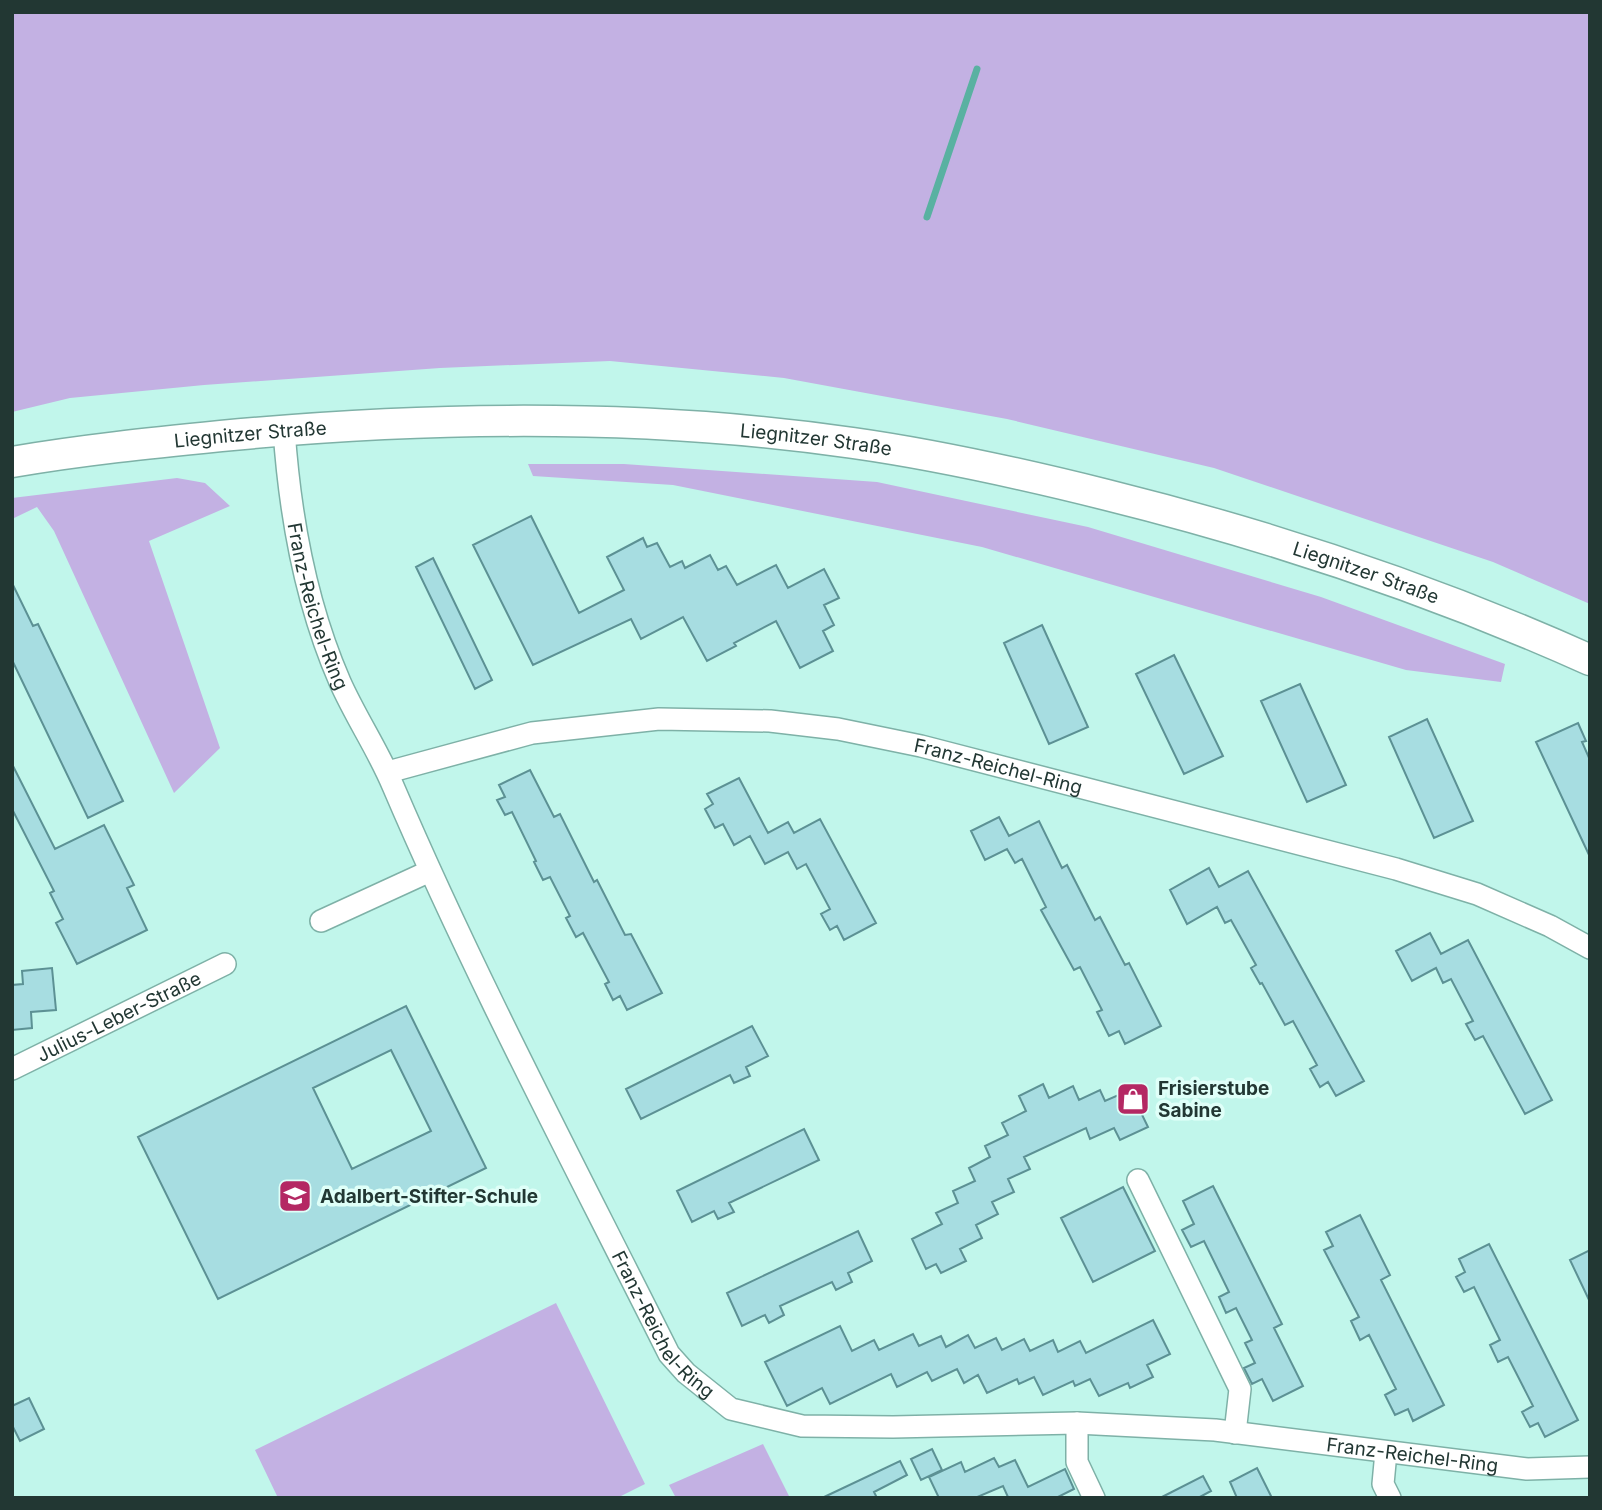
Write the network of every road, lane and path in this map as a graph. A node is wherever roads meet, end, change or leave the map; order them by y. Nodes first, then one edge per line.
1 (284, 430) junction
2 (12, 462) edge
3 (1590, 660) edge
4 (387, 772) junction
5 (429, 871) junction
6 (321, 921) dead end
7 (1590, 948) edge
8 (225, 964) dead end
9 (12, 1069) edge
10 (1138, 1180) dead end
11 (1077, 1423) junction
12 (1235, 1433) junction
13 (1387, 1452) junction
14 (1590, 1467) edge
15 (1094, 1498) edge
16 (1390, 1498) edge

1 - 2 main road, Liegnitzer Straße
1 - 3 main road, Liegnitzer Straße
1 - 4 street, Franz-Reichel-Ring
4 - 5 street, Franz-Reichel-Ring
4 - 7 street, Franz-Reichel-Ring
5 - 6 street
5 - 11 street, Franz-Reichel-Ring
8 - 9 street, Julius-Leber-Straße
10 - 12 street
11 - 12 street, Franz-Reichel-Ring
11 - 15 street
12 - 13 street, Franz-Reichel-Ring
13 - 14 street, Franz-Reichel-Ring
13 - 16 street

